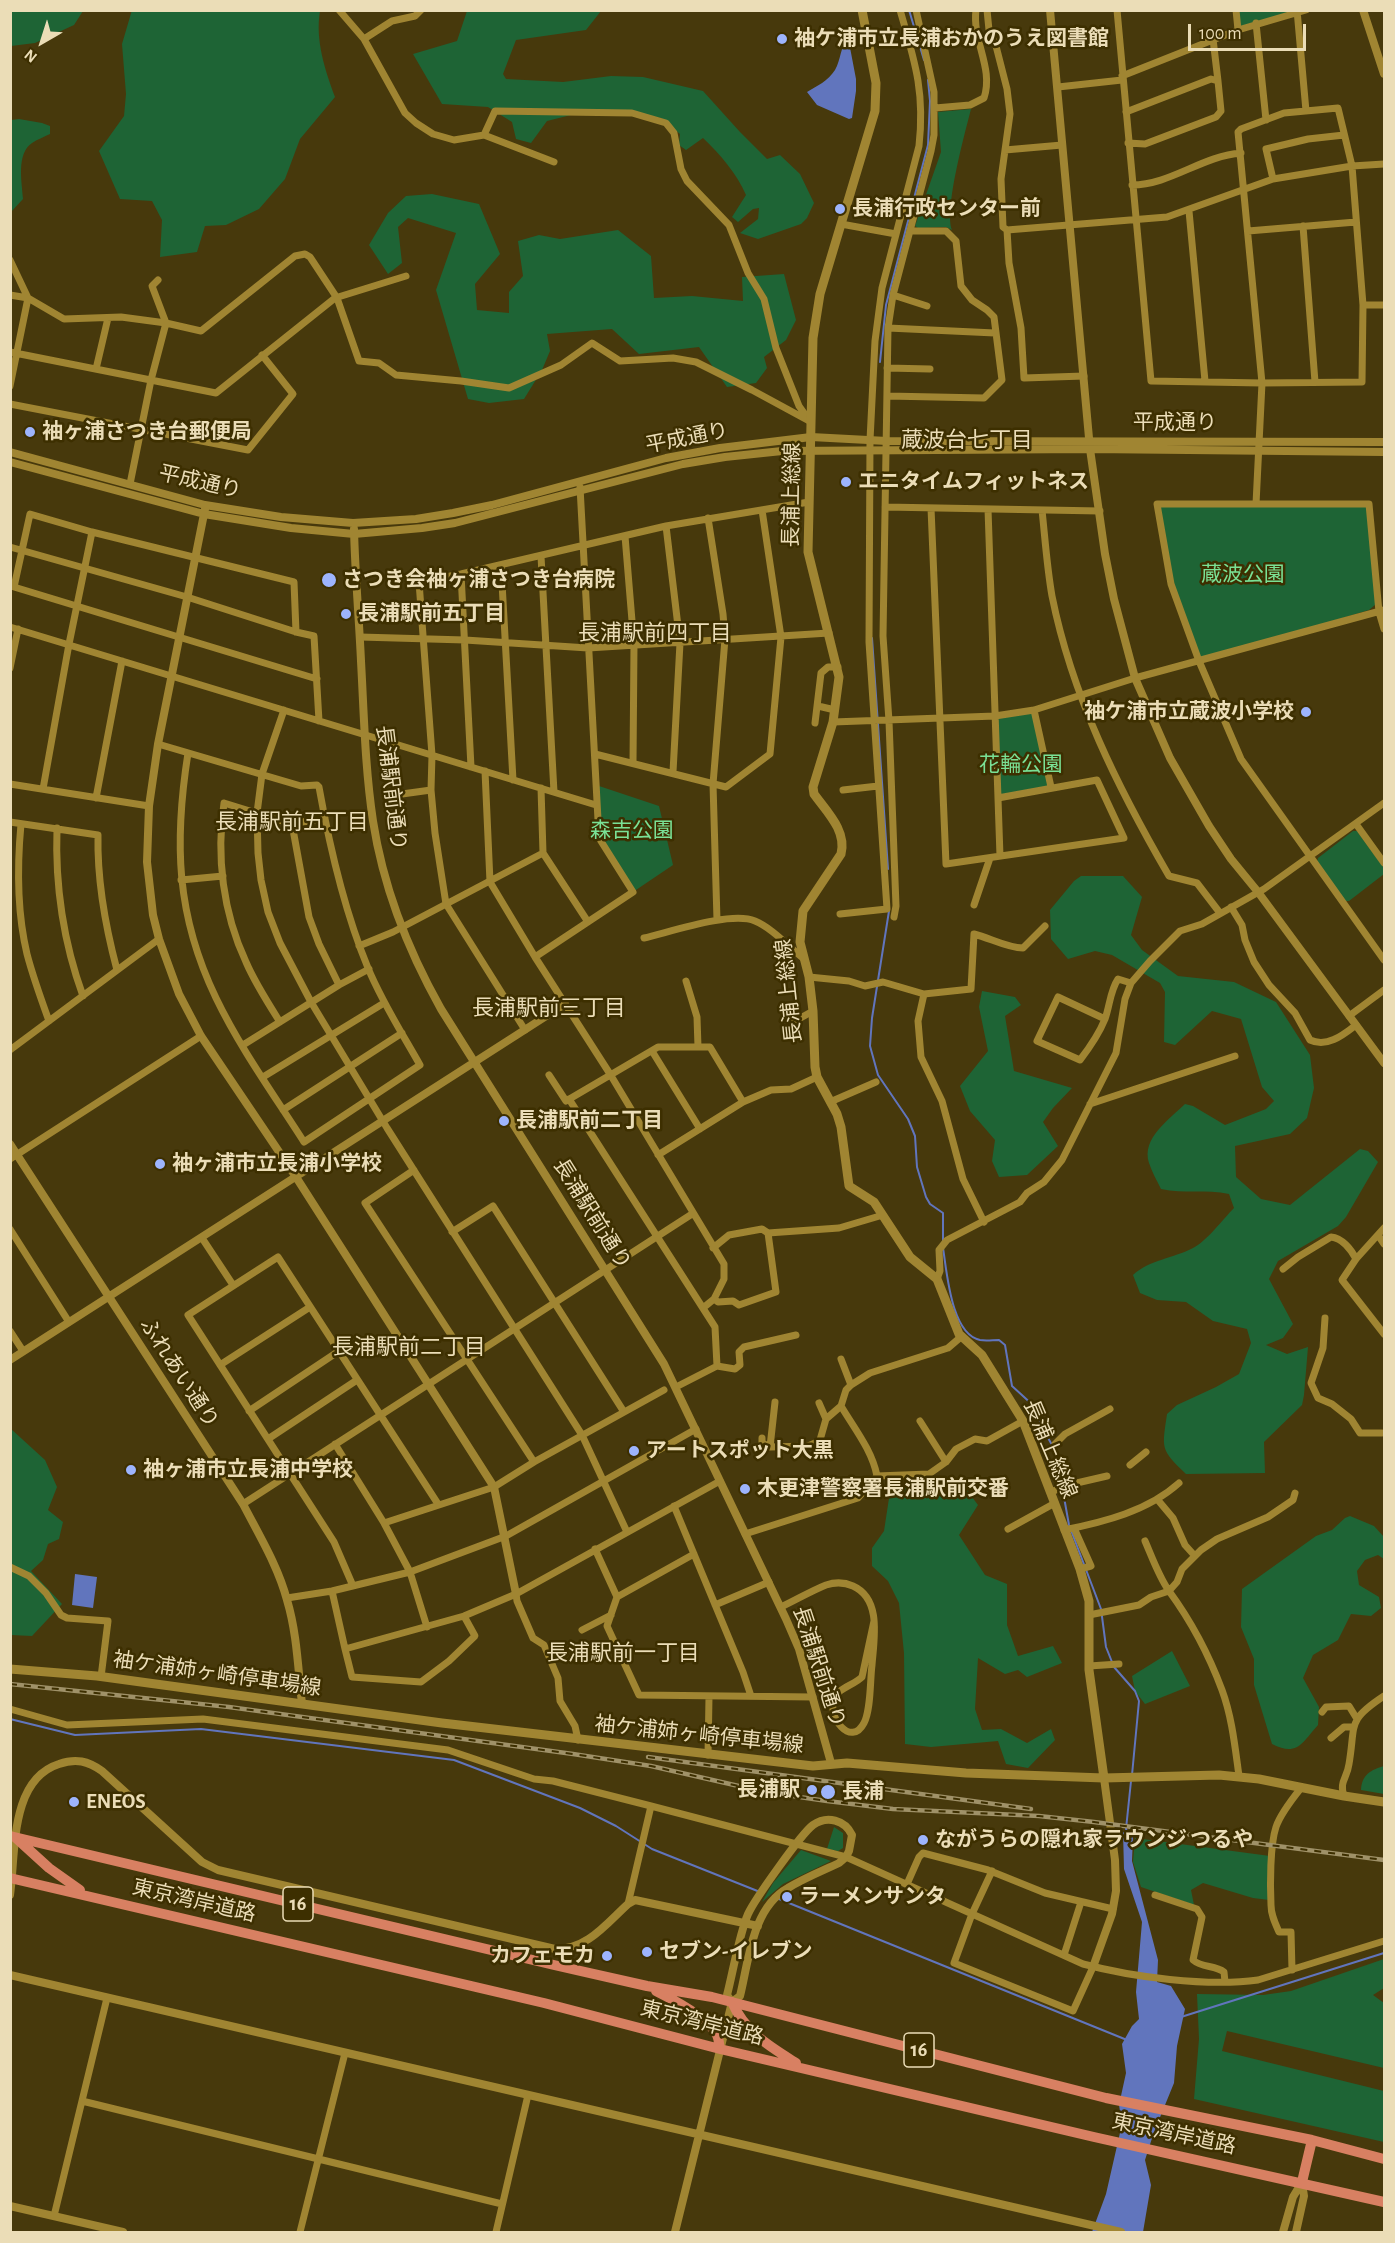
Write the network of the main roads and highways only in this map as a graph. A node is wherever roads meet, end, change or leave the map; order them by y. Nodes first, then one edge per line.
1 (862, 10) edge
2 (10, 1669) edge
3 (1104, 1778) junction
4 (1384, 1802) edge
5 (13, 1837) edge
6 (11, 1876) edge
7 (90, 1896) junction
8 (647, 1986) junction
9 (732, 2002) junction
10 (720, 2049) junction
11 (804, 2068) junction
12 (1312, 2140) junction
13 (1384, 2159) edge
14 (1302, 2182) junction
15 (1384, 2202) edge

1 - 3 main road, 長浦上総線
2 - 3 main road, 袖ケ浦姉ヶ崎停車場線
3 - 4 main road, 袖ケ浦姉ヶ崎停車場線
5 - 7 highway
5 - 8 highway, 東京湾岸道路 / 16
6 - 7 highway, 東京湾岸道路 / 16
7 - 10 highway, 東京湾岸道路 / 16
8 - 9 highway, 東京湾岸道路 / 16
8 - 10 highway
9 - 11 highway
9 - 12 highway, 東京湾岸道路 / 16
10 - 11 highway, 東京湾岸道路 / 16
11 - 14 highway, 東京湾岸道路 / 16
12 - 13 highway, 東京湾岸道路 / 16
12 - 14 highway
14 - 15 highway, 東京湾岸道路 / 16

